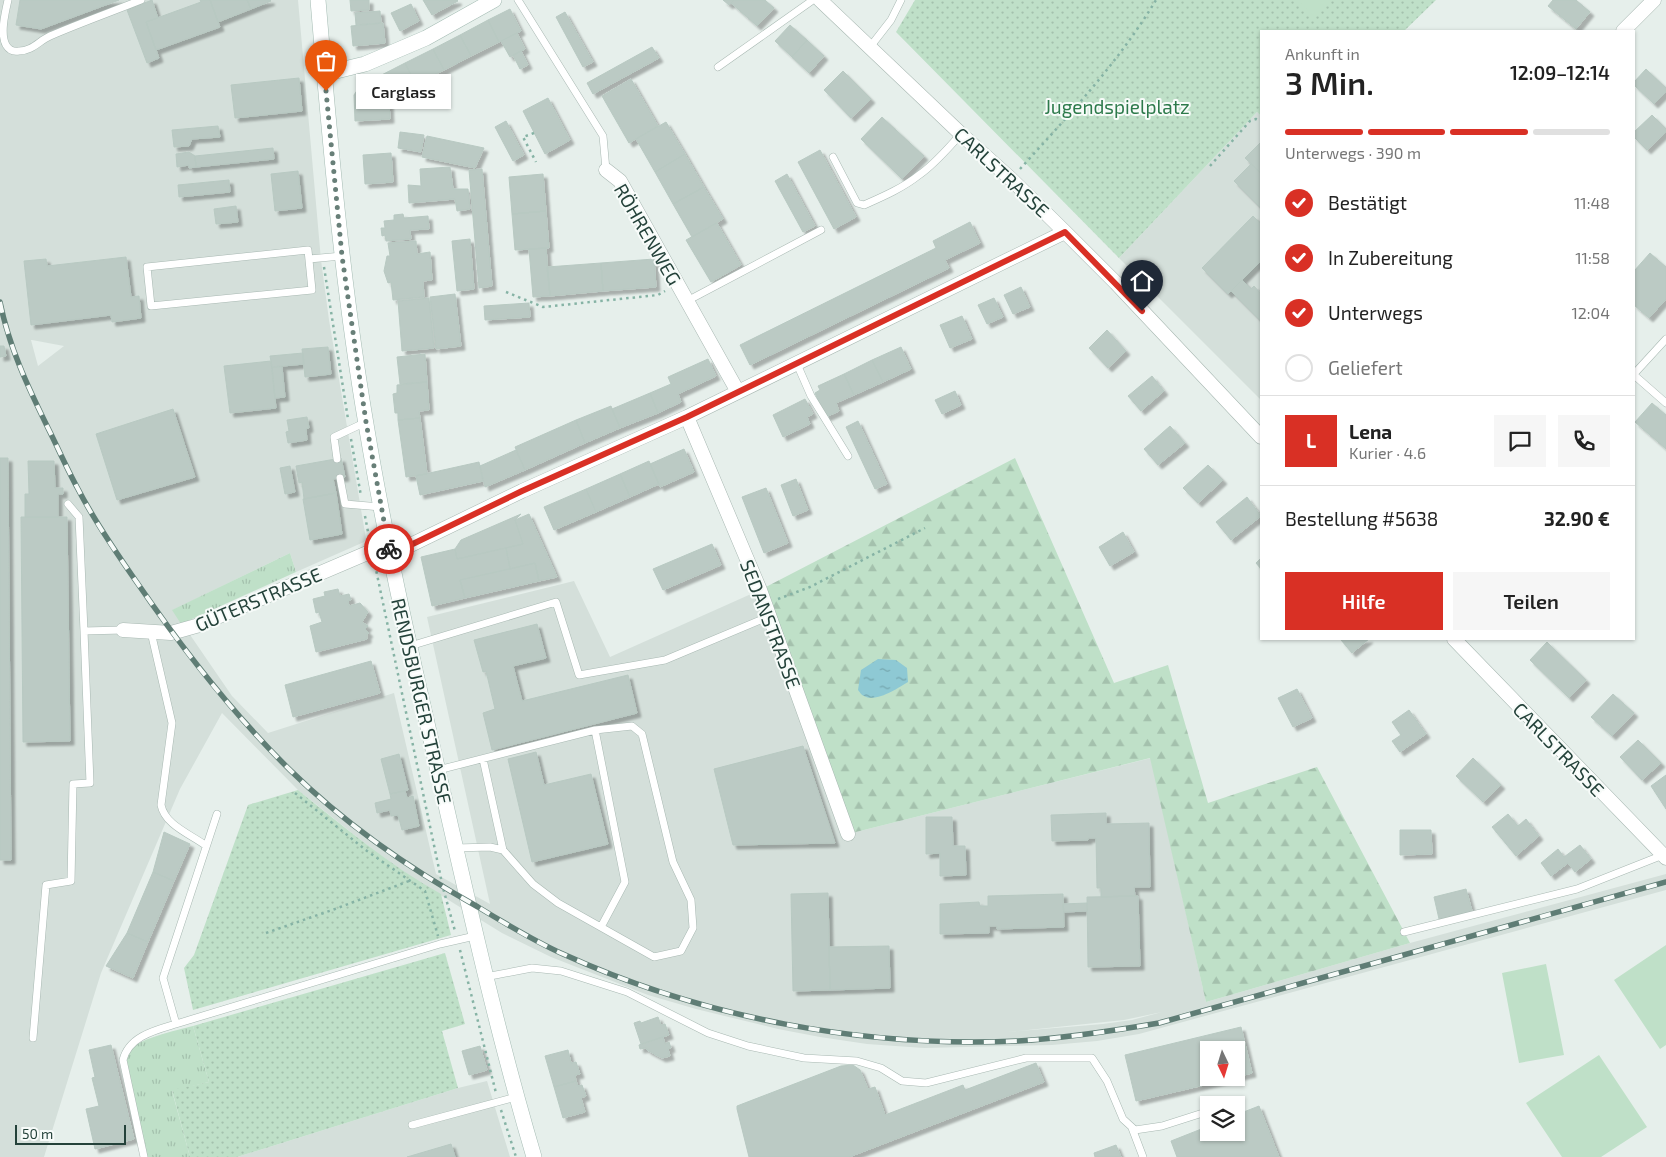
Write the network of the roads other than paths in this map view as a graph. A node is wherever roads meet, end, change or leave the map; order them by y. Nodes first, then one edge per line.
1 (8, 0) edge
2 (141, 0) edge
3 (318, 0) edge
4 (494, 0) edge
5 (518, 0) edge
6 (813, 0) edge
7 (820, 0) edge
8 (901, 0) edge
9 (1654, 0) edge
10 (1624, 30) edge
11 (870, 47) junction
12 (718, 67) dead end
13 (324, 74) junction
14 (961, 134) junction
15 (833, 157) dead end
16 (606, 170) joint
17 (821, 230) dead end
18 (1065, 232) junction
19 (342, 256) junction
20 (309, 259) junction
21 (687, 301) junction
22 (1666, 339) edge
23 (797, 364) junction
24 (1635, 374) edge
25 (1635, 376) edge
26 (738, 392) junction
27 (1666, 403) edge
28 (687, 417) junction
29 (366, 422) junction
30 (1260, 436) edge
31 (848, 456) dead end
32 (337, 459) dead end
33 (340, 478) dead end
34 (68, 504) dead end
35 (381, 507) junction
36 (390, 555) junction
37 (767, 610) junction
38 (84, 630) junction
39 (123, 630) joint
40 (151, 632) junction
41 (1455, 640) edge
42 (410, 646) junction
43 (595, 730) junction
44 (483, 759) junction
45 (438, 770) junction
46 (217, 814) dead end
47 (848, 834) dead end
48 (205, 845) junction
49 (456, 848) junction
50 (502, 850) junction
51 (1665, 855) edge
52 (600, 927) junction
53 (1404, 932) dead end
54 (475, 936) junction
55 (485, 977) junction
56 (176, 1024) junction
57 (33, 1038) dead end
58 (516, 1097) junction
59 (1200, 1114) edge
60 (412, 1125) dead end
61 (1132, 1128) junction
62 (144, 1157) edge
63 (534, 1157) edge
64 (1143, 1157) edge

1 - 2 lane
3 - 13 street, RENDSBURGER STRASSE
4 - 13 street
5 - 16 lane, RÖHRENWEG
6 - 12 lane
7 - 11 street, CARLSTRASSE
8 - 11 lane
9 - 10 street
11 - 14 street, CARLSTRASSE
13 - 19 street, RENDSBURGER STRASSE
14 - 15 lane
14 - 18 street, CARLSTRASSE
16 - 21 street, RÖHRENWEG
17 - 21 lane
18 - 23 street
18 - 30 street, CARLSTRASSE
19 - 20 lane
19 - 29 street, RENDSBURGER STRASSE
20 - 20 lane
21 - 26 street, RÖHRENWEG
22 - 24 lane
23 - 26 street
23 - 31 lane
25 - 27 lane
26 - 28 street
28 - 36 street
28 - 37 street, SEDANSTRASSE
29 - 32 lane
29 - 35 street, RENDSBURGER STRASSE
33 - 35 lane
34 - 38 lane
35 - 36 street, RENDSBURGER STRASSE
36 - 40 street, GÜTERSTRASSE
36 - 42 street, RENDSBURGER STRASSE
37 - 42 lane
37 - 47 street, SEDANSTRASSE
38 - 39 lane
38 - 57 lane
39 - 40 street, GÜTERSTRASSE
40 - 48 lane
41 - 51 street, CARLSTRASSE
42 - 45 street, RENDSBURGER STRASSE
43 - 44 lane
43 - 52 lane
43 - 52 lane
44 - 45 lane
44 - 50 lane
45 - 49 street, RENDSBURGER STRASSE
46 - 48 lane
48 - 56 lane
49 - 50 lane
49 - 54 street, RENDSBURGER STRASSE
50 - 52 lane
51 - 53 lane
54 - 55 street, RENDSBURGER STRASSE
54 - 56 lane
55 - 58 street, RENDSBURGER STRASSE
55 - 61 lane
56 - 62 lane
58 - 60 lane
58 - 63 street, RENDSBURGER STRASSE
59 - 61 lane
61 - 64 lane

